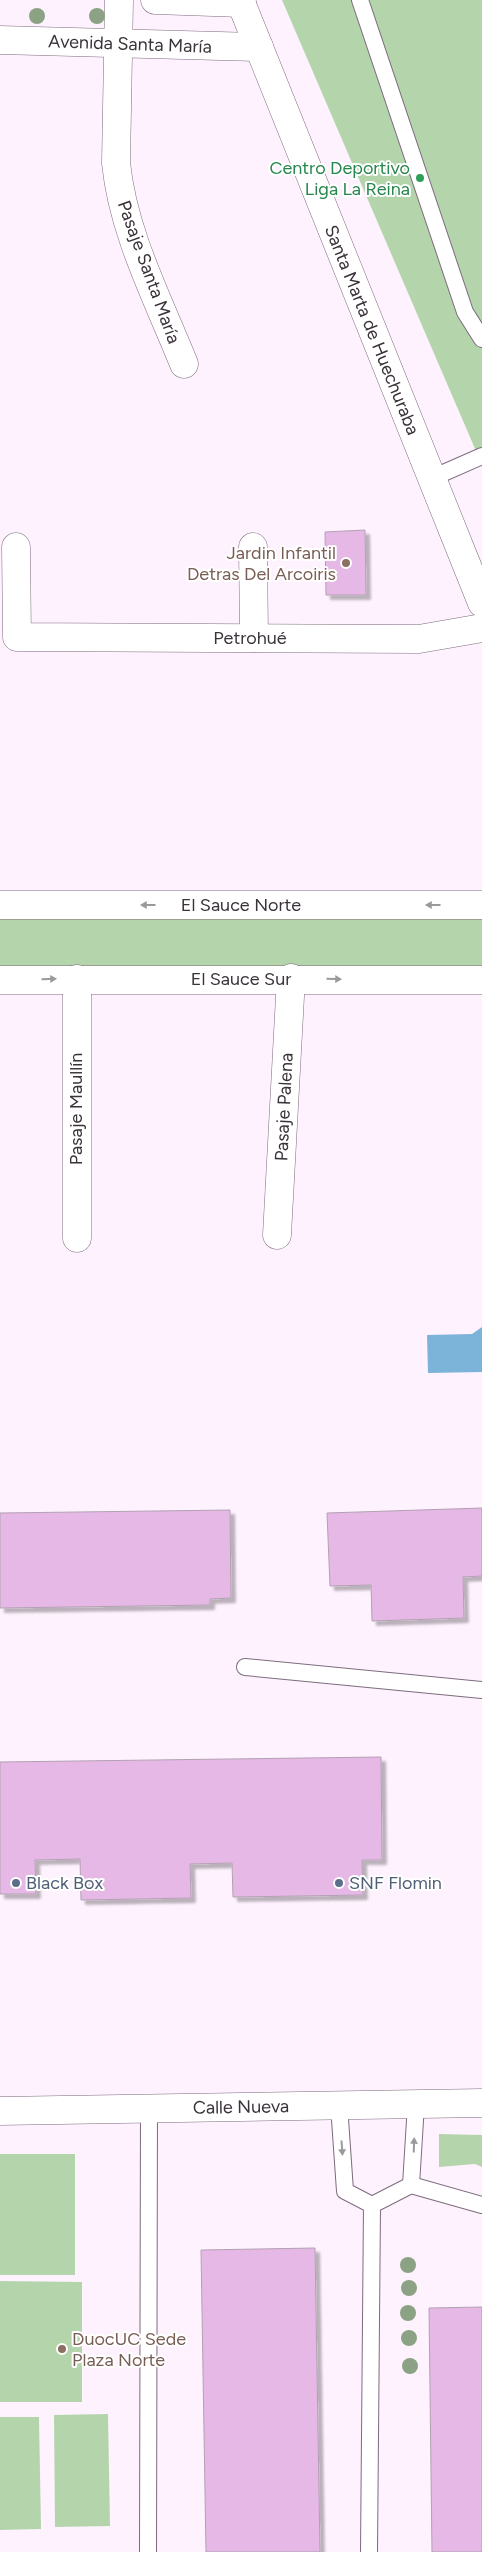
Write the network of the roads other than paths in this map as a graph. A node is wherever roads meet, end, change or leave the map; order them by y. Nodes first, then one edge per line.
1 (119, 0) edge
2 (154, 0) edge
3 (360, 0) edge
4 (241, 2) edge
5 (0, 40) edge
6 (117, 43) junction
7 (259, 48) junction
8 (482, 339) edge
9 (184, 364) dead end
10 (482, 456) edge
11 (432, 478) junction
12 (16, 547) dead end
13 (253, 547) dead end
14 (482, 603) edge
15 (482, 628) edge
16 (254, 638) junction
17 (0, 905) edge
18 (482, 905) edge
19 (291, 978) junction
20 (77, 979) junction
21 (0, 980) edge
22 (482, 980) edge
23 (277, 1235) dead end
24 (76, 1238) dead end
25 (245, 1667) dead end
26 (482, 1690) edge
27 (482, 2103) edge
28 (416, 2104) junction
29 (339, 2105) junction
30 (149, 2109) junction
31 (0, 2111) edge
32 (411, 2185) junction
33 (372, 2205) junction
34 (482, 2205) edge
35 (148, 2552) edge
36 (369, 2552) edge

1 - 6 street, Pasaje Santa María
2 - 4 street
3 - 8 lane
4 - 7 street, Santa Marta de Huechuraba
5 - 6 street, Avenida Santa María
6 - 7 street, Avenida Santa María
6 - 9 street, Pasaje Santa María
7 - 11 street, Santa Marta de Huechuraba
10 - 11 lane
11 - 14 street, Santa Marta de Huechuraba
12 - 16 street, Petrohué
13 - 16 street
15 - 16 street, Petrohué
18 -> 17 street, El Sauce Norte
19 - 20 street, El Sauce Sur
19 -> 22 street, El Sauce Sur
19 - 23 street, Pasaje Palena
21 -> 20 street, El Sauce Sur
20 - 24 street, Pasaje Maullín
25 - 26 lane
27 - 28 street, Calle Nueva
28 - 29 street, Calle Nueva
32 -> 28 lane
29 - 30 street, Calle Nueva
29 -> 33 lane
30 - 31 street, Calle Nueva
30 - 35 lane
32 - 33 lane
32 - 34 lane
33 - 36 lane

